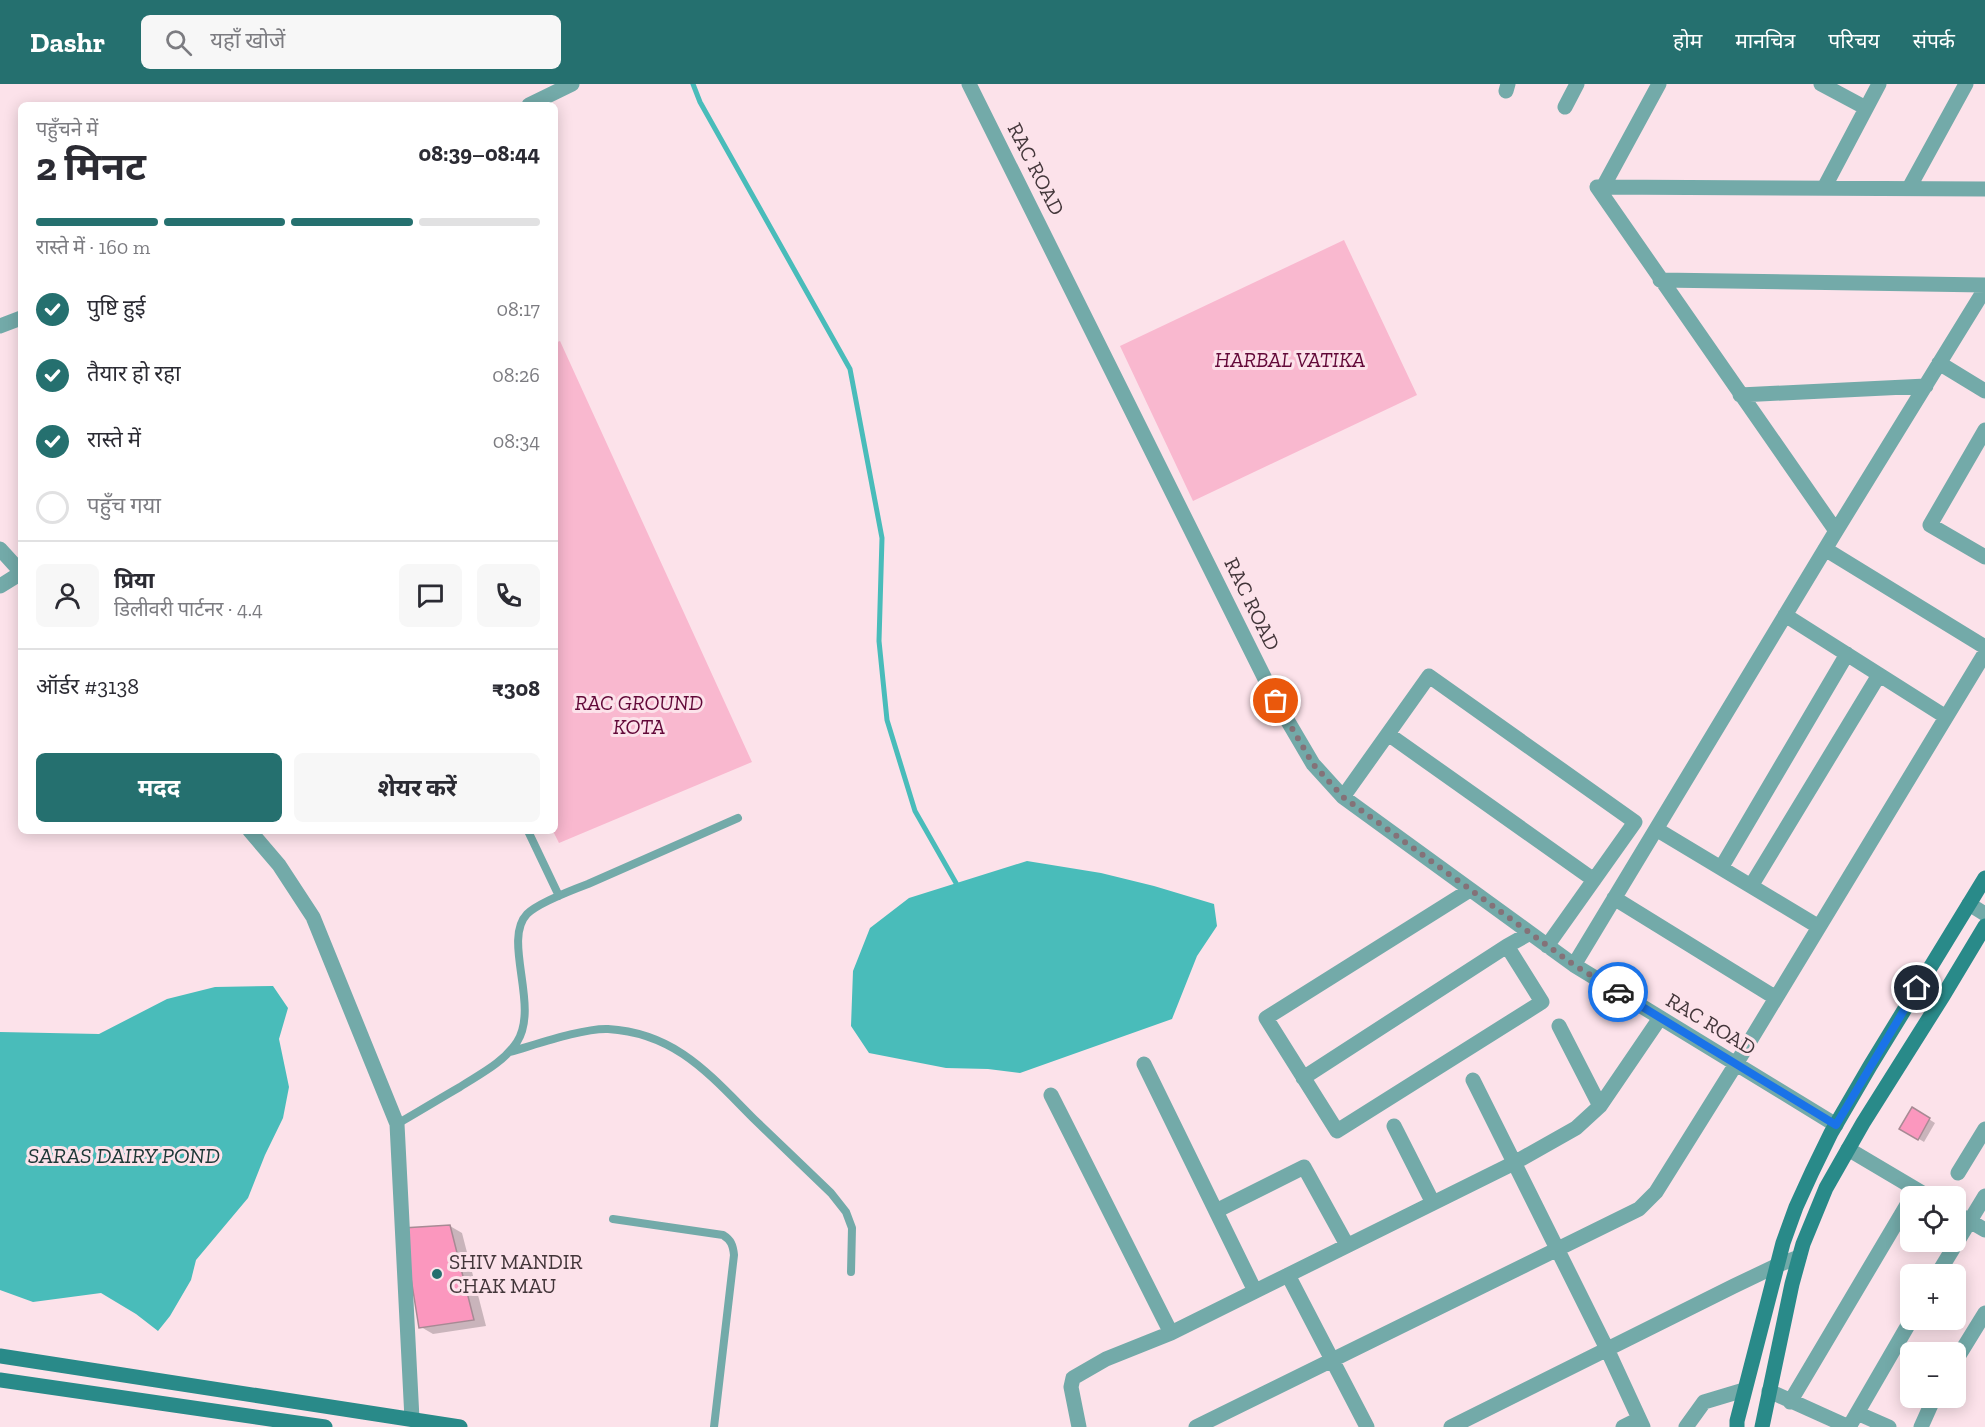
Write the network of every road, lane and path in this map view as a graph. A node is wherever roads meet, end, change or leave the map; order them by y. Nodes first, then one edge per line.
1 (572, 84) edge
2 (969, 84) edge
3 (1577, 84) edge
4 (1659, 84) edge
5 (1821, 84) edge
6 (1879, 84) edge
7 (1966, 84) edge
8 (535, 102) edge
9 (1564, 108) dead end
10 (1866, 108) junction
11 (1603, 187) junction
12 (1824, 188) junction
13 (1909, 188) junction
14 (1985, 189) edge
15 (1660, 280) junction
16 (1985, 287) edge
17 (18, 319) edge
18 (0, 326) edge
19 (1939, 363) junction
20 (1926, 386) junction
21 (1985, 391) edge
22 (1740, 395) junction
23 (1985, 430) edge
24 (1836, 531) junction
25 (0, 549) edge
26 (1825, 549) junction
27 (1985, 557) edge
28 (18, 566) edge
29 (18, 570) edge
30 (0, 586) edge
31 (1785, 615) junction
32 (1985, 647) edge
33 (1985, 653) edge
34 (1847, 654) junction
35 (1879, 675) junction
36 (1946, 717) junction
37 (1388, 734) junction
38 (1343, 797) junction
39 (738, 818) dead end
40 (1656, 829) junction
41 (253, 834) edge
42 (529, 834) edge
43 (1721, 868) junction
44 (1985, 878) edge
45 (1594, 880) junction
46 (1750, 885) junction
47 (1470, 890) junction
48 (559, 896) junction
49 (1614, 898) junction
50 (1969, 904) junction
51 (1985, 914) edge
52 (1985, 926) edge
53 (1819, 927) junction
54 (1530, 933) junction
55 (1507, 946) junction
56 (1547, 946) junction
57 (1574, 965) junction
58 (1776, 998) junction
59 (1660, 1018) junction
60 (1558, 1026) dead end
61 (510, 1052) junction
62 (1144, 1064) dead end
63 (1736, 1064) junction
64 (1303, 1078) junction
65 (1473, 1080) dead end
66 (1051, 1095) dead end
67 (1600, 1106) junction
68 (397, 1124) junction
69 (1836, 1125) junction
70 (1394, 1126) dead end
71 (1985, 1129) edge
72 (1848, 1149) junction
73 (1514, 1163) junction
74 (1958, 1173) dead end
75 (1904, 1186) edge
76 (1985, 1196) edge
77 (1433, 1203) junction
78 (1216, 1211) junction
79 (1966, 1214) edge
80 (613, 1219) dead end
81 (1966, 1219) edge
82 (1900, 1223) edge
83 (1985, 1230) edge
84 (1347, 1245) junction
85 (1557, 1249) junction
86 (1799, 1257) junction
87 (1778, 1265) junction
88 (851, 1272) dead end
89 (1288, 1275) junction
90 (1255, 1291) junction
91 (1985, 1314) edge
92 (1905, 1330) edge
93 (1171, 1333) junction
94 (1966, 1344) edge
95 (1607, 1349) junction
96 (0, 1356) edge
97 (1332, 1360) junction
98 (0, 1380) edge
99 (1744, 1390) junction
100 (1769, 1391) junction
101 (1790, 1402) junction
102 (1930, 1408) edge
103 (1857, 1413) junction
104 (412, 1419) junction
105 (1641, 1423) edge
106 (325, 1427) edge
107 (460, 1427) edge
108 (714, 1427) edge
109 (1079, 1427) edge
110 (1196, 1427) edge
111 (1367, 1427) edge
112 (1450, 1427) edge
113 (1623, 1427) edge
114 (1686, 1427) edge
115 (1737, 1427) edge
116 (1762, 1427) edge
117 (1849, 1427) edge
118 (1888, 1427) edge
119 (1921, 1427) edge

1 - 8 street
2 - 38 street, RAC ROAD
3 - 9 street
4 - 11 street
5 - 10 street
6 - 10 street
7 - 13 street
10 - 12 street
11 - 12 street
11 - 15 street
12 - 13 street
13 - 14 street
15 - 16 street
15 - 22 street
16 - 19 street
17 - 18 street
19 - 20 street
19 - 21 street
20 - 22 street
20 - 24 street
22 - 24 street
23 - 27 street
24 - 26 street
25 - 28 street
26 - 31 street
26 - 32 street
29 - 30 street
31 - 34 street
31 - 40 street
33 - 36 street
34 - 35 street
34 - 43 street
35 - 36 street
35 - 46 street
36 - 53 street
37 - 38 street
37 - 45 street
37 - 45 street
38 - 47 street, RAC ROAD
39 - 48 lane
40 - 43 street
40 - 49 street
41 - 68 street
42 - 48 lane
43 - 46 street
44 - 50 street
45 - 56 street
46 - 53 street
47 - 54 street, RAC ROAD
47 - 64 street
48 - 61 lane
49 - 57 street
49 - 58 street
50 - 51 street
50 - 69 street
52 - 72 street
53 - 58 street
54 - 55 street
54 - 56 street, RAC ROAD
55 - 64 street
55 - 64 street
56 - 57 street, RAC ROAD
57 - 59 street, RAC ROAD
58 - 63 street
59 - 63 street, RAC ROAD
59 - 67 street
60 - 67 street
61 - 68 lane
61 - 88 lane
62 - 78 street
63 - 69 street, RAC ROAD
63 - 85 street
65 - 73 street
66 - 93 street
67 - 73 street
68 - 104 street
69 - 87 street
70 - 77 street
71 - 74 street
72 - 75 street
72 - 86 street
73 - 77 street
73 - 85 street
76 - 79 street
77 - 84 street
78 - 84 street
78 - 90 street
80 - 108 lane
81 - 83 street
82 - 101 street
84 - 89 street
85 - 95 street
85 - 97 street
86 - 87 street
86 - 100 street
87 - 95 street
87 - 99 street
89 - 90 street
89 - 97 street
90 - 93 street
91 - 94 street
92 - 103 street
93 - 109 street
95 - 105 street
95 - 112 street
96 - 104 street
97 - 110 street
97 - 111 street
98 - 106 street
99 - 114 street
99 - 115 street
100 - 101 street
100 - 116 street
101 - 117 street
102 - 119 street
103 - 117 street
103 - 118 street
104 - 107 street
105 - 113 street

